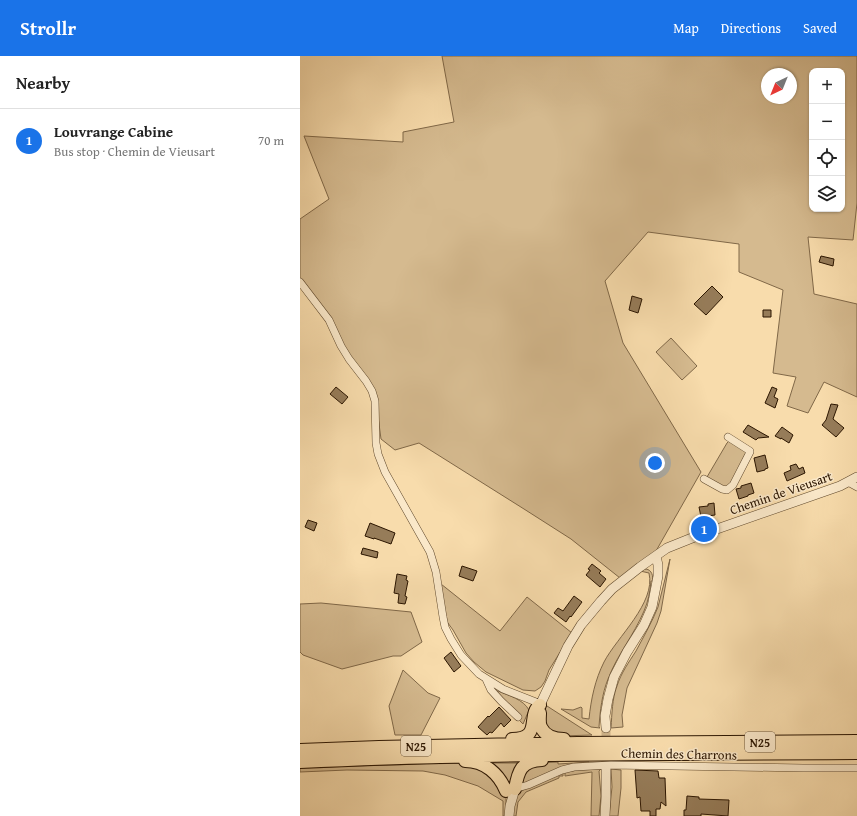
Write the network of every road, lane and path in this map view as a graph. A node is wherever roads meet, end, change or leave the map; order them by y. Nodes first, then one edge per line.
1 (300, 282) edge
2 (728, 437) dead end
3 (857, 477) edge
4 (704, 479) dead end
5 (848, 482) junction
6 (857, 487) edge
7 (656, 556) junction
8 (486, 679) junction
9 (541, 704) junction
10 (518, 717) dead end
11 (606, 728) tunnel mouth
12 (857, 741) edge
13 (578, 743) junction
14 (487, 745) junction
15 (300, 750) edge
16 (857, 753) edge
17 (557, 755) junction
18 (440, 756) junction
19 (300, 762) edge
20 (857, 768) edge
21 (606, 769) tunnel mouth
22 (510, 790) junction
23 (509, 816) edge
24 (605, 816) edge

1 - 8 street
2 - 4 street
3 - 5 street, Chemin de Vieusart
5 - 6 street, Chemin de Vieusart
5 - 7 street, Chemin de Vieusart
7 - 9 street, Chemin de Vieusart
7 - 11 street
8 - 9 street
8 - 10 street
9 - 13 highway
9 - 14 highway
12 - 13 highway, N25
13 - 14 highway, N25
14 - 15 highway, N25
16 - 17 highway, N25
17 - 18 highway, N25
17 - 22 highway
18 - 19 highway, N25
18 - 22 highway
20 - 22 street, Chemin des Charrons
21 - 24 street
22 - 23 street

